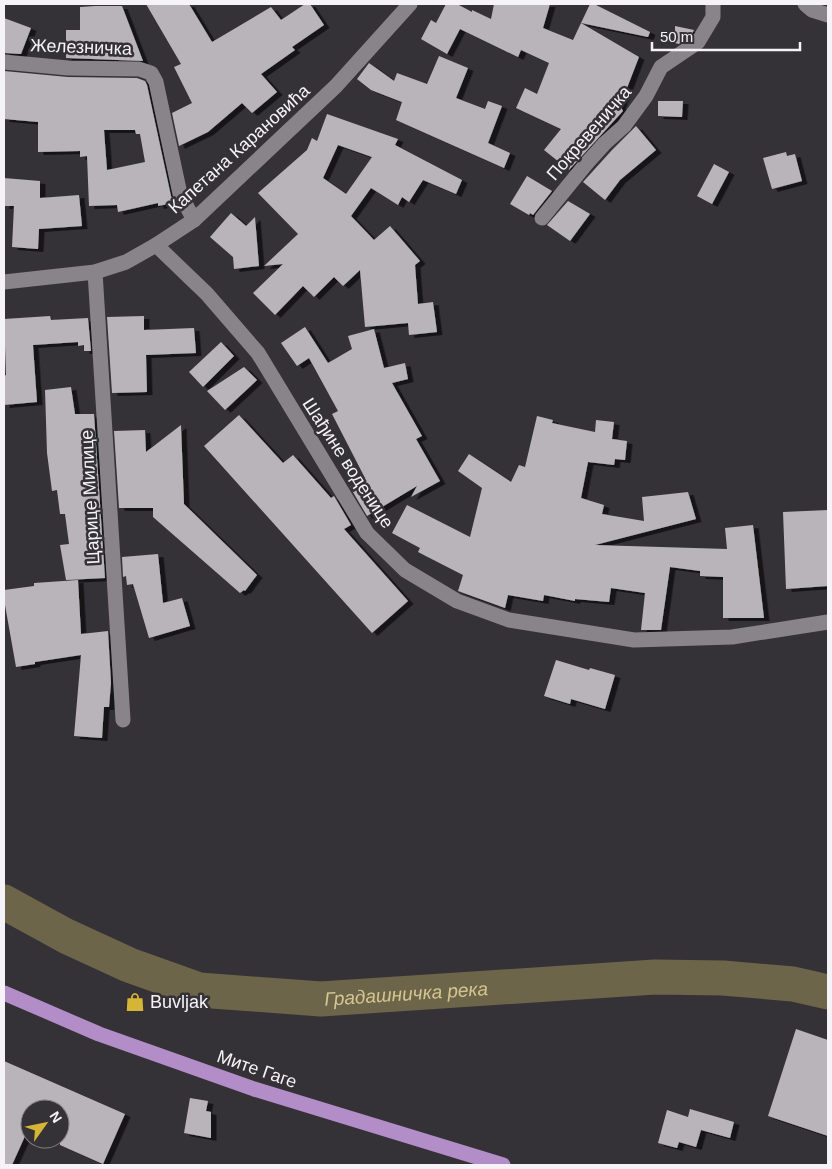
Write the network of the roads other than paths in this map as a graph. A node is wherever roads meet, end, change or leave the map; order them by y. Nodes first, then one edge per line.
1 (410, 4) edge
2 (713, 4) edge
3 (805, 4) edge
4 (828, 15) edge
5 (4, 62) edge
6 (542, 218) dead end
7 (194, 220) junction
8 (156, 245) junction
9 (95, 272) junction
10 (4, 282) edge
11 (828, 622) edge
12 (123, 720) dead end
13 (4, 993) edge
14 (503, 1165) edge

1 - 7 street, Капетана Карановића
2 - 6 street, Покревеничка
3 - 4 street
5 - 7 street, Железничка
7 - 8 street, Капетана Карановића
8 - 9 street, Капетана Карановића
8 - 11 street, Шађине воденице
9 - 10 street, Капетана Карановића
9 - 12 street, Царице Милице
13 - 14 main road, Мите Гаге

